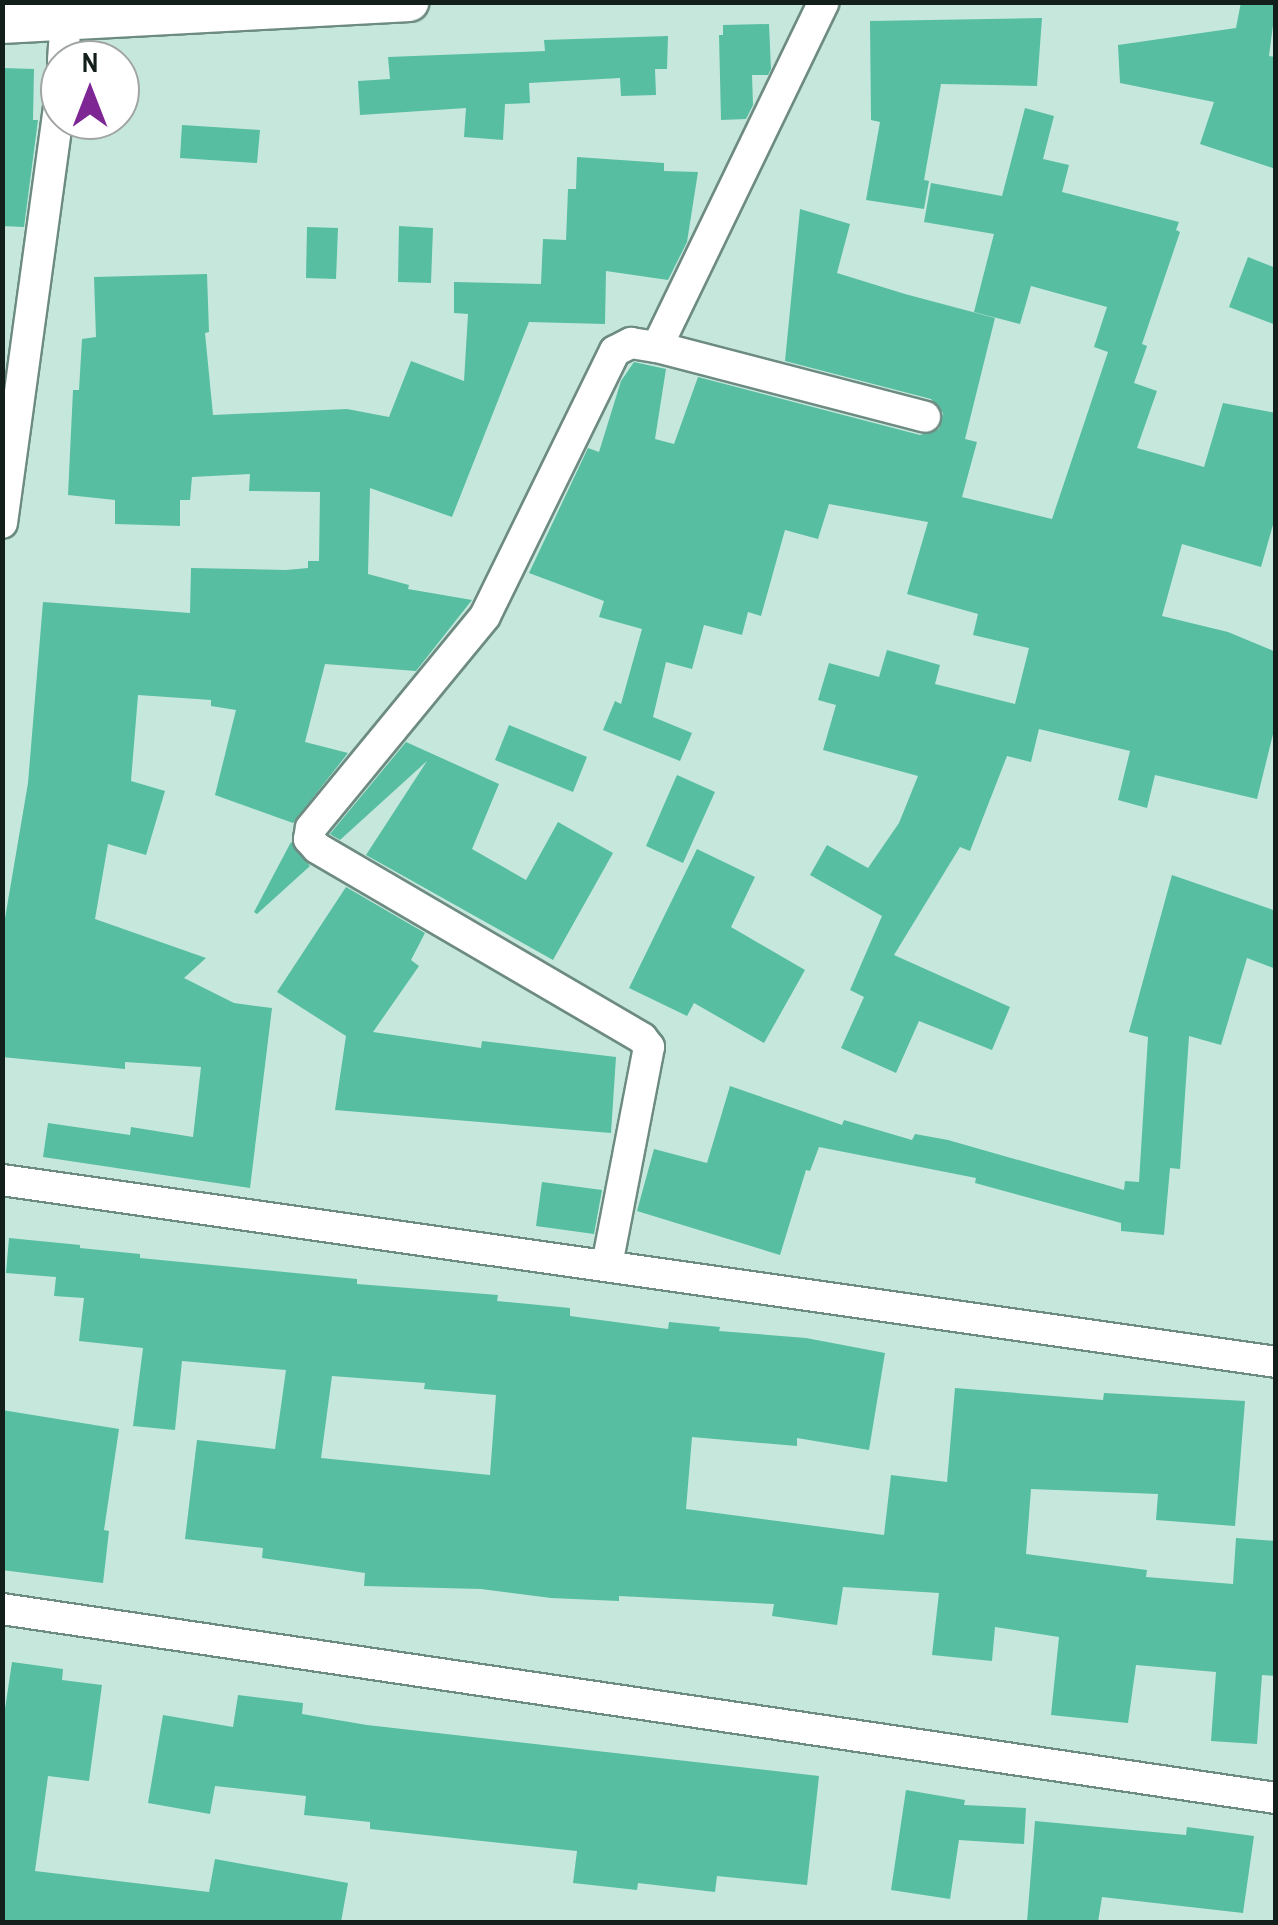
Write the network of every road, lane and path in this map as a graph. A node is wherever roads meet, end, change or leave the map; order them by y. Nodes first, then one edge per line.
1 (409, 2) edge
2 (824, 2) edge
3 (66, 21) junction
4 (2, 24) edge
5 (65, 40) edge
6 (54, 140) edge
7 (656, 347) junction
8 (14, 375) edge
9 (925, 416) dead end
10 (2, 523) edge
11 (2, 1180) edge
12 (607, 1265) junction
13 (1276, 1362) edge
14 (2, 1609) edge
15 (1276, 1798) edge

1 - 3 street
2 - 7 street
3 - 4 street
3 - 5 street
6 - 8 street
7 - 9 street
7 - 12 street
8 - 10 street
11 - 12 street
12 - 13 street
14 - 15 street

